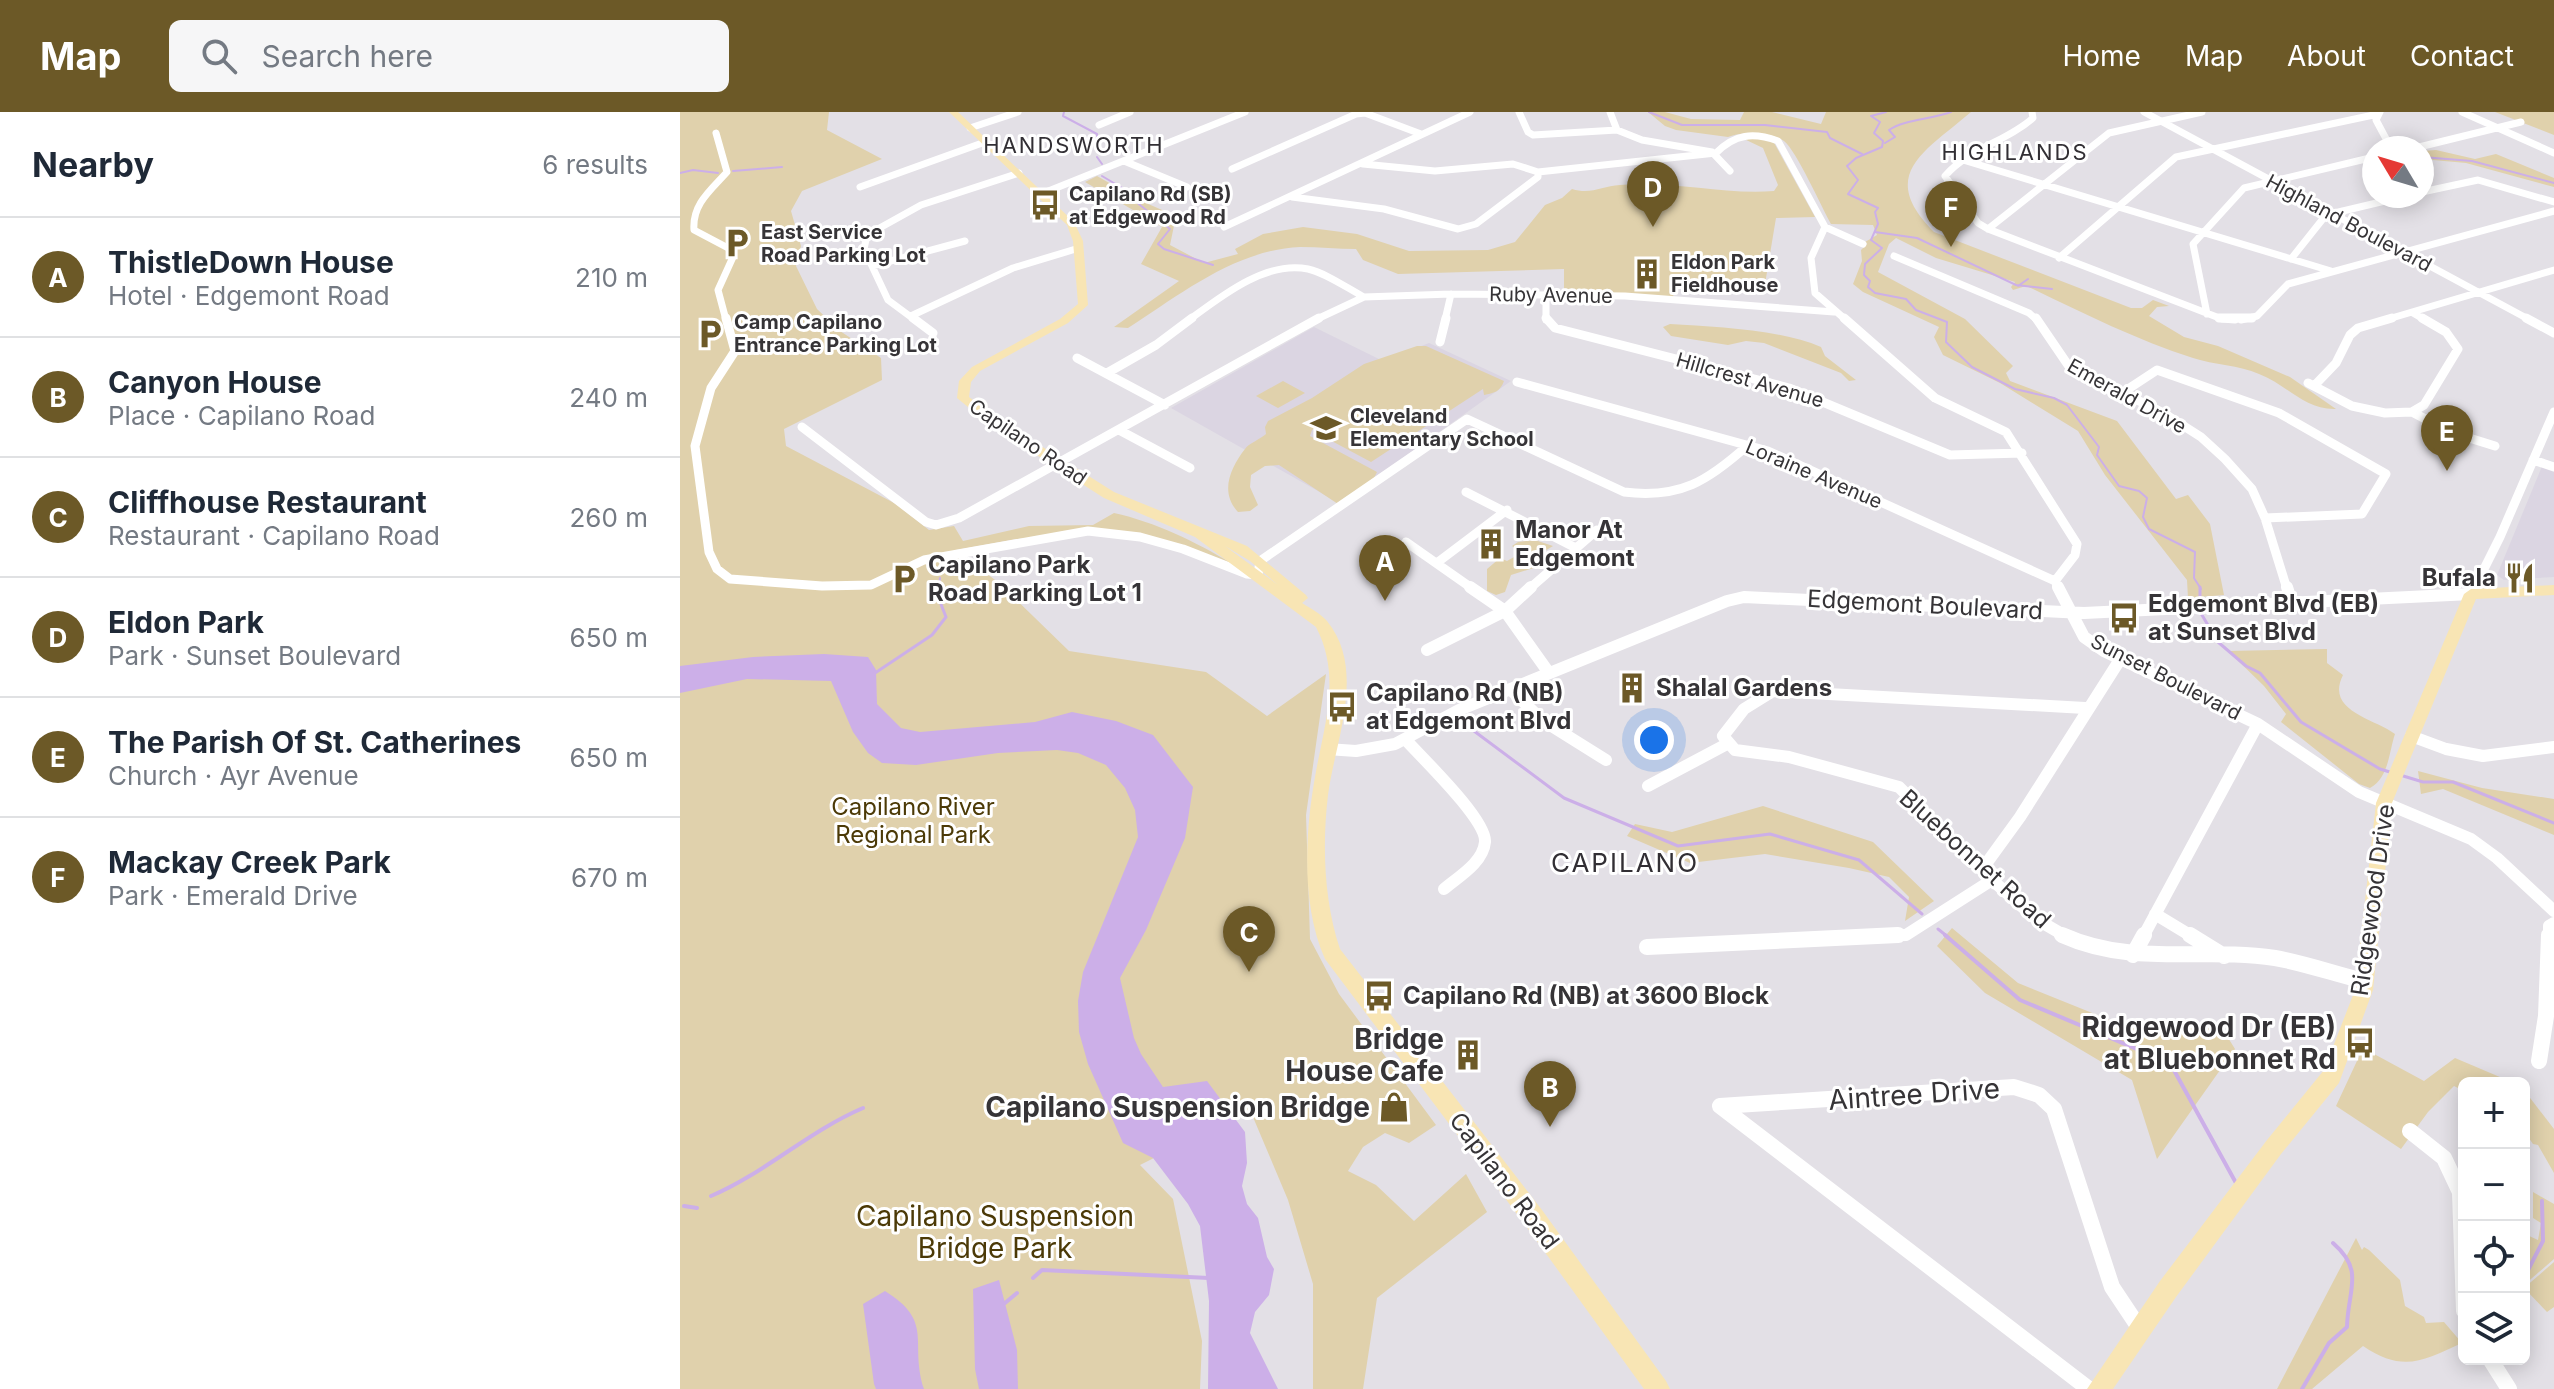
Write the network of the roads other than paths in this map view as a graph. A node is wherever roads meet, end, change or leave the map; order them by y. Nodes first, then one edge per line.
1 (953, 112) edge
2 (1018, 112) edge
3 (1130, 112) edge
4 (1245, 112) edge
5 (1470, 112) edge
6 (1519, 112) edge
7 (1610, 112) edge
8 (2032, 112) edge
9 (2144, 112) edge
10 (2202, 112) edge
11 (2462, 112) edge
12 (2379, 113) edge
13 (2160, 121) junction
14 (2521, 122) dead end
15 (1099, 125) dead end
16 (970, 128) junction
17 (2497, 128) junction
18 (1617, 130) junction
19 (716, 133) dead end
20 (1421, 134) junction
21 (2385, 136) edge
22 (985, 142) junction
23 (2434, 143) edge
24 (2212, 149) junction
25 (1716, 153) junction
26 (2554, 153) edge
27 (1963, 160) junction
28 (2362, 160) edge
29 (1124, 161) junction
30 (1363, 164) junction
31 (1232, 169) dead end
32 (1730, 171) dead end
33 (1538, 172) junction
34 (1019, 173) junction
35 (2271, 180) junction
36 (2044, 185) junction
37 (860, 187) dead end
38 (1187, 187) dead end
39 (2434, 189) edge
40 (1041, 194) junction
41 (1292, 197) junction
42 (2554, 202) edge
43 (2362, 207) edge
44 (2120, 208) junction
45 (2554, 211) edge
46 (2333, 214) junction
47 (1224, 227) dead end
48 (1825, 227) junction
49 (1988, 229) junction
50 (2204, 233) junction
51 (965, 241) dead end
52 (1863, 244) dead end
53 (1079, 248) junction
54 (2402, 251) junction
55 (1894, 256) dead end
56 (2059, 258) junction
57 (2291, 259) junction
58 (872, 266) junction
59 (2554, 270) edge
60 (2333, 272) junction
61 (2478, 292) junction
62 (1451, 294) junction
63 (1546, 295) junction
64 (1364, 297) junction
65 (1834, 312) junction
66 (2413, 313) junction
67 (2207, 314) junction
68 (913, 315) junction
69 (933, 333) dead end
70 (2554, 333) edge
71 (1440, 342) dead end
72 (1077, 358) dead end
73 (1107, 373) junction
74 (1517, 382) dead end
75 (2122, 393) junction
76 (1165, 405) junction
77 (2412, 412) junction
78 (2554, 412) edge
79 (802, 427) dead end
80 (1119, 430) junction
81 (1748, 445) junction
82 (2495, 446) dead end
83 (2022, 453) junction
84 (2533, 460) junction
85 (1059, 465) junction
86 (2554, 467) edge
87 (1190, 468) dead end
88 (1466, 492) dead end
89 (1507, 510) junction
90 (2265, 518) junction
91 (1597, 530) dead end
92 (1200, 534) junction
93 (1406, 542) dead end
94 (1574, 547) junction
95 (1438, 562) junction
96 (1259, 568) junction
97 (2055, 581) junction
98 (2554, 590) edge
99 (2471, 594) junction
100 (2292, 603) junction
101 (1306, 611) junction
102 (1505, 611) junction
103 (2070, 613) junction
104 (1427, 650) dead end
105 (2121, 658) junction
106 (1549, 673) junction
107 (1510, 689) junction
108 (2085, 708) junction
109 (2258, 724) junction
110 (1405, 739) junction
111 (1725, 740) junction
112 (2408, 744) junction
113 (2554, 747) edge
114 (1327, 749) junction
115 (1606, 760) dead end
116 (1648, 786) dead end
117 (2384, 803) junction
118 (1987, 874) junction
119 (1444, 889) dead end
120 (2554, 911) edge
121 (2155, 914) junction
122 (2554, 923) edge
123 (1647, 947) dead end
124 (2133, 955) junction
125 (2225, 956) junction
126 (2364, 981) junction
127 (2539, 1061) dead end
128 (2410, 1131) dead end
129 (2463, 1293) edge
130 (2140, 1329) junction
131 (2494, 1365) edge
132 (1658, 1389) edge
133 (2089, 1389) edge
134 (2099, 1389) edge
135 (2509, 1389) edge

1 - 16 main road, Capilano Road
2 - 16 street
3 - 15 street
4 - 29 street
5 - 20 street
6 - 18 street
7 - 18 street
8 - 27 street
9 - 13 street, Highland Boulevard
10 - 13 street
11 - 17 street
12 - 21 street
12 - 24 street
13 - 24 street, Highland Boulevard
13 - 36 street
14 - 17 street
16 - 22 main road, Capilano Road
17 - 23 street
17 - 26 street
18 - 25 street
19 - 96 street
20 - 30 street
20 - 31 street
22 - 34 main road, Capilano Road
22 - 37 street
24 - 35 street, Highland Boulevard
24 - 44 street
25 - 32 street
25 - 33 street
25 - 48 street
27 - 36 street
27 - 49 street
28 - 35 street
29 - 38 street
29 - 40 street
30 - 33 street
30 - 41 street
33 - 41 street
34 - 40 main road, Capilano Road
34 - 58 street
35 - 46 street, Highland Boulevard
35 - 50 street
36 - 44 street
36 - 49 street
39 - 42 street
40 - 53 main road, Capilano Road
41 - 47 street
43 - 46 street
44 - 50 street
44 - 56 street
45 - 54 street
46 - 54 street, Highland Boulevard
46 - 57 street
48 - 52 street
48 - 65 street
49 - 56 street
50 - 57 street
50 - 67 street
51 - 58 street
53 - 68 street
53 - 85 main road, Capilano Road
54 - 60 street
54 - 61 street, Highland Boulevard
55 - 75 street, Emerald Drive
56 - 67 street
57 - 60 street
58 - 68 street
59 - 61 street
60 - 67 street
61 - 66 street
61 - 70 street, Highland Boulevard
62 - 63 street, Ruby Avenue
62 - 64 street, Ruby Avenue
62 - 71 street
63 - 65 street, Ruby Avenue
63 - 83 street, Hillcrest Avenue
64 - 73 street
64 - 76 street
65 - 83 street
66 - 77 street
66 - 77 street
68 - 69 street
72 - 73 street
73 - 76 street
74 - 81 street, Loraine Avenue
75 - 90 street, Emerald Drive
75 - 90 street
76 - 80 street
77 - 82 street
78 - 84 street, Ridgewood Drive
79 - 85 street
80 - 85 street
80 - 87 street
81 - 96 street
81 - 97 street, Loraine Avenue
83 - 97 street
84 - 86 street
84 - 99 street, Ridgewood Drive
85 - 92 main road, Capilano Road
88 - 89 street
89 - 94 street
89 - 95 street
90 - 100 street, Emerald Drive
91 - 94 street
92 - 96 main road, Capilano Road
92 - 96 main road, Capilano Road
93 - 95 street
94 - 102 street
95 - 102 street
96 - 101 main road, Capilano Road
96 - 101 main road, Capilano Road
97 - 103 street, Sunset Boulevard
98 - 99 main road, Edgemont Boulevard
99 - 100 street, Edgemont Boulevard
99 - 112 main road, Ridgewood Drive
100 - 103 street, Edgemont Boulevard
101 - 114 main road, Capilano Road
102 - 104 street
102 - 106 street
103 - 105 street, Sunset Boulevard
103 - 106 street, Edgemont Boulevard
105 - 108 street
105 - 109 street, Sunset Boulevard
106 - 107 street, Edgemont Boulevard
107 - 110 street, Edgemont Boulevard
107 - 115 street
108 - 111 street
108 - 118 street
109 - 117 street, Sunset Boulevard
109 - 121 street
110 - 114 street, Edgemont Boulevard
110 - 119 street
111 - 116 street
111 - 118 street, Bluebonnet Road
112 - 113 street
112 - 117 main road, Ridgewood Drive
114 - 132 main road, Capilano Road
117 - 120 street, Sunset Boulevard
117 - 126 main road, Ridgewood Drive
118 - 123 street
118 - 124 street, Bluebonnet Road
121 - 124 street
121 - 125 street, Bluebonnet Road
122 - 127 street
124 - 125 street, Bluebonnet Road
125 - 126 street, Bluebonnet Road
126 - 130 main road, Ridgewood Drive
128 - 129 street
130 - 133 street, Aintree Drive
130 - 134 main road, Ridgewood Drive
131 - 135 street

